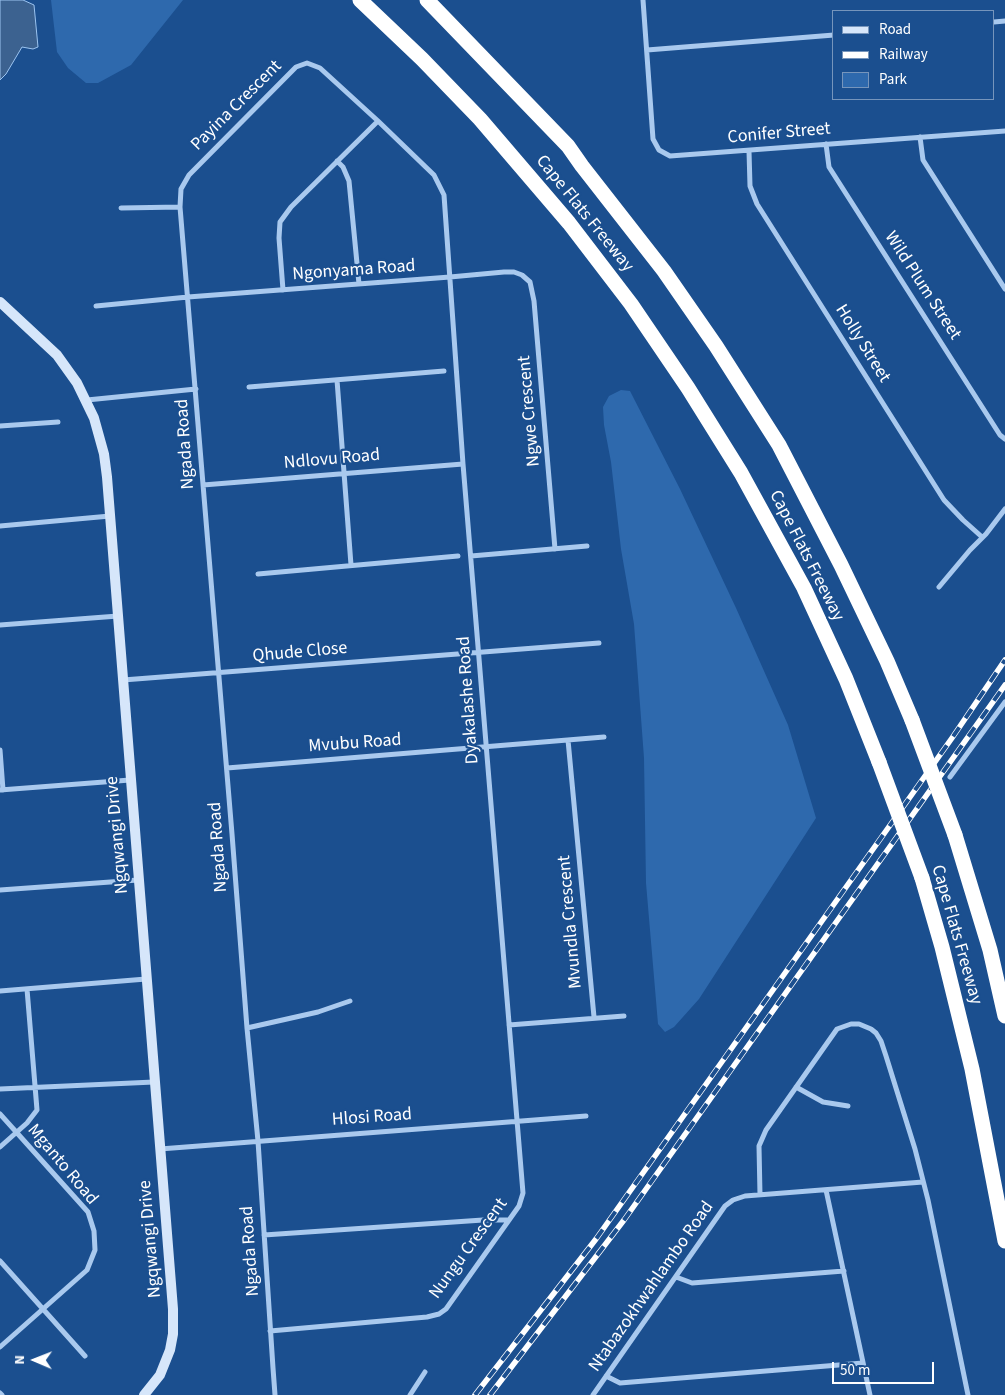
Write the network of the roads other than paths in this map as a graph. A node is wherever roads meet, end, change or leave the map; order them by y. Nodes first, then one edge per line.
1 (360, 0) edge
2 (427, 0) edge
3 (643, 0) edge
4 (832, 35) edge
5 (647, 50) junction
6 (378, 120) junction
7 (1005, 131) edge
8 (920, 137) junction
9 (826, 144) junction
10 (749, 151) junction
11 (337, 161) junction
12 (180, 207) junction
13 (121, 208) dead end
14 (522, 275) joint
15 (450, 278) junction
16 (359, 284) junction
17 (1005, 289) edge
18 (283, 290) junction
19 (188, 297) junction
20 (0, 302) edge
21 (96, 306) dead end
22 (444, 371) dead end
23 (337, 380) junction
24 (249, 387) dead end
25 (196, 389) junction
26 (86, 400) junction
27 (58, 422) dead end
28 (0, 426) edge
29 (1005, 439) edge
30 (464, 464) junction
31 (345, 473) junction
32 (203, 485) junction
33 (1005, 509) edge
34 (110, 516) junction
35 (0, 526) edge
36 (982, 537) junction
37 (587, 546) dead end
38 (555, 549) junction
39 (458, 556) dead end
40 (471, 556) junction
41 (352, 565) junction
42 (258, 574) dead end
43 (939, 587) dead end
44 (118, 616) junction
45 (0, 624) edge
46 (599, 643) dead end
47 (479, 653) junction
48 (218, 673) junction
49 (123, 680) junction
50 (1005, 702) edge
51 (604, 737) dead end
52 (568, 740) junction
53 (486, 747) junction
54 (0, 750) edge
55 (227, 768) junction
56 (950, 777) dead end
57 (130, 780) junction
58 (2, 790) edge
59 (138, 880) junction
60 (0, 890) edge
61 (146, 979) junction
62 (27, 989) junction
63 (0, 991) edge
64 (350, 1000) dead end
65 (624, 1016) dead end
66 (1005, 1016) edge
67 (594, 1018) junction
68 (509, 1026) junction
69 (247, 1028) junction
70 (154, 1082) junction
71 (35, 1087) junction
72 (796, 1087) junction
73 (0, 1089) edge
74 (848, 1106) dead end
75 (0, 1114) edge
76 (586, 1116) dead end
77 (517, 1121) junction
78 (17, 1132) junction
79 (258, 1141) junction
80 (0, 1147) edge
81 (160, 1150) junction
82 (923, 1182) junction
83 (826, 1190) junction
84 (760, 1195) junction
85 (507, 1220) junction
86 (264, 1235) junction
87 (1005, 1241) edge
88 (0, 1261) edge
89 (844, 1271) junction
90 (676, 1277) junction
91 (42, 1310) junction
92 (270, 1331) junction
93 (0, 1347) edge
94 (85, 1356) dead end
95 (863, 1364) junction
96 (425, 1372) dead end
97 (606, 1376) junction
98 (144, 1395) edge
99 (275, 1395) edge
100 (410, 1395) edge
101 (593, 1395) edge
102 (870, 1395) edge
103 (968, 1395) edge

1 - 87 highway, Cape Flats Freeway, bridge
2 - 66 highway, Cape Flats Freeway, bridge
3 - 5 street, Conifer Street
4 - 5 street
5 - 10 street, Conifer Street
6 - 11 street
6 - 12 street, Payina Crescent
6 - 15 street, Payina Crescent
7 - 8 street, Conifer Street
8 - 9 street, Conifer Street
8 - 17 street
9 - 10 street, Conifer Street
9 - 29 street, Wild Plum Street
10 - 36 street, Holly Street
11 - 16 street
11 - 18 street
12 - 13 street
12 - 19 street, Payina Crescent
14 - 15 street, Ngonyama Road
14 - 38 street, Ngwe Crescent
15 - 16 street, Ngonyama Road
15 - 30 street, Dyakalashe Road
16 - 18 street, Ngonyama Road
18 - 19 street, Ngonyama Road
19 - 21 street, Ngonyama Road
19 - 25 street, Ngada Road
20 - 26 street, Ngqwangi Drive
22 - 23 street
23 - 24 street
23 - 31 street
25 - 26 street
25 - 32 street, Ngada Road
26 - 34 street, Ngqwangi Drive
27 - 28 street
30 - 31 street, Ndlovu Road
30 - 40 street, Dyakalashe Road
31 - 32 street, Ndlovu Road
31 - 41 street
32 - 48 street, Ngada Road
33 - 36 street
34 - 35 street
34 - 44 street, Ngqwangi Drive
36 - 43 street
37 - 38 street
38 - 40 street
39 - 41 street
40 - 47 street, Dyakalashe Road
41 - 42 street
44 - 45 street
44 - 49 street, Ngqwangi Drive
46 - 47 street, Qhude Close
47 - 48 street, Qhude Close
47 - 53 street, Dyakalashe Road
48 - 49 street, Qhude Close
48 - 55 street, Ngada Road
49 - 57 street, Ngqwangi Drive
50 - 56 street
51 - 52 street
52 - 53 street
52 - 67 street, Mvundla Crescent
53 - 55 street, Mvubu Road
53 - 68 street, Dyakalashe Road
54 - 58 street
55 - 69 street, Ngada Road
57 - 58 street
57 - 59 street, Ngqwangi Drive
59 - 60 street
59 - 61 street, Ngqwangi Drive
61 - 62 street
61 - 70 street, Ngqwangi Drive
62 - 63 street
62 - 71 street
64 - 69 street
65 - 67 street
67 - 68 street
68 - 77 street, Dyakalashe Road
69 - 79 street, Ngada Road
70 - 71 street
70 - 81 street, Ngqwangi Drive
71 - 73 street
71 - 78 street
72 - 74 street
72 - 82 street
72 - 84 street
75 - 78 street, Mganto Road
76 - 77 street, Hlosi Road
77 - 79 street, Hlosi Road
77 - 85 street, Nungu Crescent
78 - 80 street
78 - 91 street, Mganto Road
79 - 81 street, Hlosi Road
79 - 86 street, Ngada Road
81 - 98 street, Ngqwangi Drive
82 - 83 street, Ntabazokhwahlambo Road
82 - 103 street
83 - 84 street, Ntabazokhwahlambo Road
83 - 89 street
84 - 90 street, Ntabazokhwahlambo Road
85 - 86 street
85 - 92 street, Nungu Crescent
86 - 92 street, Ngada Road
88 - 91 street
89 - 90 street
89 - 95 street
90 - 97 street, Ntabazokhwahlambo Road
91 - 93 street, Mganto Road
91 - 94 street
92 - 99 street, Ngada Road
95 - 97 street
95 - 102 street
96 - 100 street
97 - 101 street, Ntabazokhwahlambo Road

